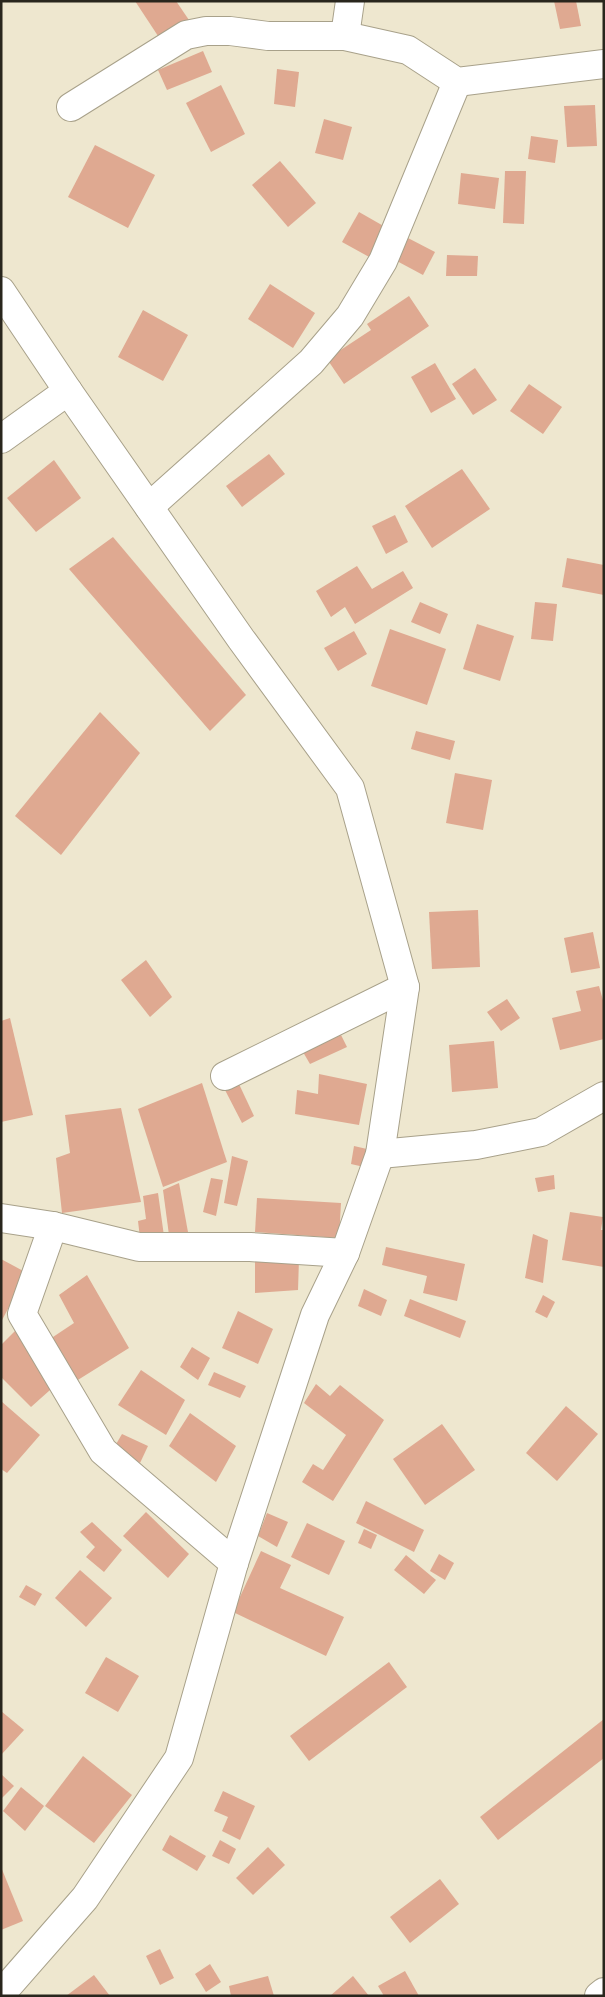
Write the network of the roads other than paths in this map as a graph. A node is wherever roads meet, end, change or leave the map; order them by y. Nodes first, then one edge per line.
1 (350, 1) edge
2 (345, 36) junction
3 (604, 64) edge
4 (457, 82) junction
5 (71, 106) dead end
6 (1, 291) edge
7 (68, 391) junction
8 (1, 439) edge
9 (149, 507) junction
10 (405, 987) junction
11 (225, 1076) dead end
12 (604, 1096) edge
13 (380, 1154) junction
14 (1, 1218) edge
15 (53, 1226) junction
16 (345, 1253) junction
17 (234, 1563) junction
18 (4, 1984) edge
19 (604, 1992) edge
20 (599, 1996) edge

1 - 2 street
2 - 4 street
2 - 5 street
3 - 4 street
4 - 9 street
6 - 7 street
7 - 8 street
7 - 9 street
9 - 10 street
10 - 11 street
10 - 13 street
12 - 13 street
13 - 16 street
14 - 15 street
15 - 16 street
15 - 17 street
16 - 17 street
17 - 18 street
19 - 20 street

